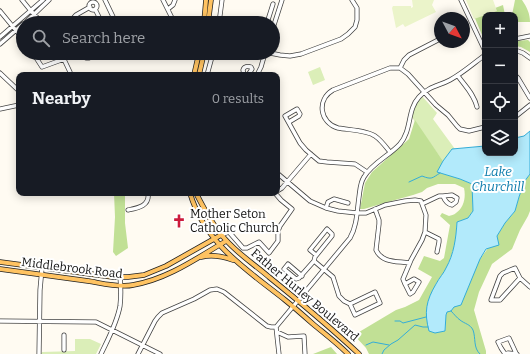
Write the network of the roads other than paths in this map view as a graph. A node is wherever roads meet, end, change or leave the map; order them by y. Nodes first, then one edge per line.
1 (22, 0) edge
2 (42, 0) edge
3 (49, 0) edge
4 (105, 0) edge
5 (163, 0) edge
6 (175, 0) edge
7 (206, 0) edge
8 (211, 0) edge
9 (222, 0) edge
10 (282, 0) edge
11 (352, 0) edge
12 (462, 0) edge
13 (91, 1) edge
14 (273, 2) edge
15 (97, 4) junction
16 (280, 6) junction
17 (90, 7) junction
18 (95, 9) junction
19 (168, 9) junction
20 (0, 11) edge
21 (31, 11) junction
22 (34, 15) joint
23 (25, 16) edge
24 (75, 16) edge
25 (98, 16) edge
26 (113, 16) edge
27 (171, 16) edge
28 (205, 16) edge
29 (209, 16) edge
30 (220, 16) edge
31 (269, 16) edge
32 (277, 16) edge
33 (16, 23) edge
34 (12, 26) junction
35 (16, 31) joint
36 (530, 36) edge
37 (0, 37) edge
38 (518, 38) edge
39 (434, 42) edge
40 (0, 44) edge
41 (484, 48) edge
42 (518, 51) edge
43 (280, 55) edge
44 (482, 57) edge
45 (530, 58) edge
46 (38, 60) edge
47 (61, 60) edge
48 (64, 60) edge
49 (197, 60) edge
50 (203, 60) edge
51 (211, 60) edge
52 (263, 60) edge
53 (400, 68) junction
54 (70, 72) dead end
55 (195, 72) edge
56 (201, 72) edge
57 (208, 72) edge
58 (243, 72) edge
59 (250, 72) edge
60 (258, 72) edge
61 (0, 73) edge
62 (458, 76) junction
63 (518, 78) edge
64 (16, 88) edge
65 (424, 92) junction
66 (530, 98) edge
67 (16, 105) edge
68 (530, 105) edge
69 (477, 107) dead end
70 (0, 109) edge
71 (518, 115) edge
72 (289, 122) dead end
73 (482, 128) edge
74 (390, 152) junction
75 (311, 154) junction
76 (367, 172) junction
77 (280, 176) edge
78 (287, 182) junction
79 (280, 189) edge
80 (148, 196) edge
81 (191, 196) edge
82 (198, 196) edge
83 (278, 196) edge
84 (443, 196) dead end
85 (348, 203) dead end
86 (422, 204) junction
87 (326, 208) junction
88 (375, 209) junction
89 (128, 210) dead end
90 (357, 213) junction
91 (425, 232) junction
92 (221, 235) junction
93 (233, 237) junction
94 (213, 239) junction
95 (226, 241) junction
96 (219, 245) junction
97 (437, 252) dead end
98 (316, 255) junction
99 (195, 259) junction
100 (236, 261) junction
101 (314, 261) junction
102 (0, 262) edge
103 (409, 263) junction
104 (42, 268) junction
105 (0, 269) edge
106 (325, 270) junction
107 (42, 275) junction
108 (302, 276) junction
109 (120, 277) junction
110 (520, 278) junction
111 (405, 284) junction
112 (121, 286) junction
113 (530, 287) edge
114 (299, 301) junction
115 (350, 304) junction
116 (294, 307) junction
117 (0, 321) edge
118 (39, 321) junction
119 (276, 327) junction
120 (112, 330) junction
121 (277, 332) junction
122 (64, 335) dead end
123 (142, 345) junction
124 (64, 350) dead end
125 (39, 354) edge
126 (101, 354) edge
127 (138, 354) edge
128 (160, 354) edge
129 (279, 354) edge
130 (305, 354) edge
131 (348, 354) edge
132 (359, 354) edge
133 (505, 354) edge
134 (517, 354) edge

1 - 21 street
2 - 21 street
3 - 22 street
4 - 15 street
4 - 26 street
5 - 19 street
6 - 19 street
7 - 28 main road
8 - 29 main road
9 - 30 street
10 - 16 street
11 - 43 street
12 - 41 street
13 - 15 street
13 - 17 street
14 - 16 street
14 - 31 street
15 - 18 street
16 - 32 street
17 - 18 street
17 - 24 street
18 - 25 street
19 - 27 street
20 - 34 street
21 - 22 street
21 - 23 street
33 - 34 street
34 - 35 street
34 - 37 street
35 - 40 street
36 - 38 street
39 - 53 street
42 - 45 street
44 - 62 street
46 - 47 street
48 - 54 street
49 - 55 main road
50 - 56 main road
51 - 57 street
52 - 60 street
53 - 65 street
53 - 74 street
58 - 59 street
61 - 64 street
62 - 65 street
62 - 69 street
63 - 66 street
65 - 73 street
65 - 74 street
67 - 70 street
68 - 71 street
72 - 75 street
74 - 76 street
75 - 76 street
75 - 78 street
76 - 90 street
77 - 78 street
78 - 79 street
78 - 87 street
80 - 89 street
81 - 94 main road, Father Hurley Boulevard
82 - 92 main road, Father Hurley Boulevard
83 - 93 street
84 - 86 street
85 - 87 street
86 - 88 street
86 - 91 street
87 - 90 street
88 - 90 street
88 - 103 street
90 - 106 street
91 - 97 street
91 - 103 street
92 - 93 street
92 - 94 main road, Middlebrook Road
92 - 95 main road, Father Hurley Boulevard
93 - 95 street
94 - 96 main road, Father Hurley Boulevard
94 - 109 main road, Middlebrook Road
95 - 96 main road, Middlebrook Road
95 - 114 main road, Father Hurley Boulevard
96 - 99 main road, Middlebrook Road
96 - 100 main road, Father Hurley Boulevard
98 - 98 street
98 - 101 street
99 - 100 main road
99 - 112 main road, Middlebrook Road
100 - 116 main road, Father Hurley Boulevard
101 - 106 street
101 - 108 street
102 - 104 main road, Middlebrook Road
103 - 111 street
104 - 107 street
104 - 109 main road, Middlebrook Road
105 - 107 main road, Middlebrook Road
106 - 114 street
106 - 115 street
107 - 112 main road, Middlebrook Road
107 - 118 street
108 - 108 street
109 - 112 street
110 - 110 street
110 - 113 street
111 - 111 street
112 - 120 street
114 - 116 street
114 - 132 main road, Father Hurley Boulevard
115 - 115 street
116 - 119 street
116 - 131 main road, Father Hurley Boulevard
117 - 118 street
118 - 120 street
118 - 125 street
119 - 121 street
119 - 123 street
120 - 123 street
120 - 126 street
121 - 129 street
121 - 130 street
122 - 124 street
123 - 127 street
123 - 128 street
133 - 134 street
133 - 134 street

